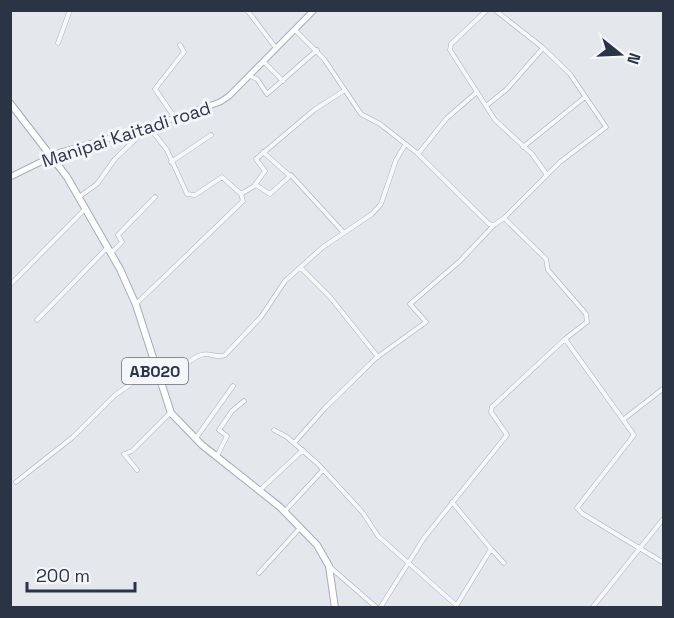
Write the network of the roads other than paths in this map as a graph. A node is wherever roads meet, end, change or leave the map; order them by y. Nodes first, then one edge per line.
1 (70, 10) edge
2 (247, 10) edge
3 (314, 10) edge
4 (487, 10) edge
5 (495, 10) edge
6 (295, 30) junction
7 (58, 43) dead end
8 (180, 45) dead end
9 (277, 48) junction
10 (543, 48) junction
11 (317, 50) junction
12 (264, 62) junction
13 (250, 76) junction
14 (283, 81) junction
15 (345, 90) junction
16 (477, 92) junction
17 (585, 97) junction
18 (10, 103) edge
19 (486, 106) junction
20 (175, 118) junction
21 (148, 127) junction
22 (211, 135) dead end
23 (405, 145) junction
24 (524, 147) junction
25 (262, 152) junction
26 (418, 154) junction
27 (51, 156) junction
28 (171, 162) junction
29 (547, 175) junction
30 (290, 176) junction
31 (10, 177) edge
32 (254, 186) junction
33 (241, 194) junction
34 (79, 197) junction
35 (155, 197) dead end
36 (86, 208) junction
37 (504, 218) junction
38 (494, 225) junction
39 (344, 233) junction
40 (109, 251) junction
41 (301, 268) junction
42 (10, 285) edge
43 (136, 305) junction
44 (37, 320) dead end
45 (565, 339) junction
46 (378, 357) junction
47 (154, 368) junction
48 (160, 384) junction
49 (233, 386) dead end
50 (663, 388) edge
51 (244, 400) dead end
52 (171, 413) junction
53 (624, 419) junction
54 (274, 430) dead end
55 (195, 438) junction
56 (294, 443) junction
57 (303, 450) junction
58 (217, 457) junction
59 (137, 470) dead end
60 (323, 470) junction
61 (16, 482) dead end
62 (259, 491) junction
63 (452, 502) junction
64 (285, 511) junction
65 (663, 518) edge
66 (301, 527) junction
67 (637, 548) junction
68 (491, 549) junction
69 (504, 563) dead end
70 (663, 563) edge
71 (408, 564) junction
72 (329, 566) junction
73 (259, 573) dead end
74 (456, 606) edge
75 (335, 608) edge
76 (379, 608) edge
77 (592, 608) edge

1 - 7 street
2 - 9 street
3 - 6 main road, Manipai Kaitadi road
4 - 16 street
5 - 10 street
6 - 9 main road, Manipai Kaitadi road
6 - 11 street
8 - 20 street
9 - 12 main road, Manipai Kaitadi road
10 - 17 street
10 - 19 street
11 - 14 street
11 - 15 street
12 - 13 main road, Manipai Kaitadi road
12 - 14 street
13 - 14 street
13 - 20 main road, Manipai Kaitadi road
15 - 23 street
15 - 25 street
16 - 19 street
16 - 26 street
17 - 24 street
17 - 29 street
18 - 27 main road, AB020
19 - 24 street
20 - 21 main road, Manipai Kaitadi road
21 - 27 main road, Manipai Kaitadi road
21 - 28 street
21 - 34 street
22 - 28 street
23 - 26 street
23 - 39 street
24 - 29 street
25 - 30 street
25 - 32 street
26 - 38 street
27 - 31 main road, Manipai Kaitadi road
27 - 34 main road, AB020
28 - 33 street
29 - 37 street
30 - 32 street
30 - 39 street
32 - 33 street
33 - 43 street
34 - 36 main road, AB020
35 - 40 street
36 - 40 main road, AB020
36 - 42 street
37 - 38 street
37 - 45 street
38 - 46 street
39 - 41 street
40 - 43 main road, AB020
40 - 44 street
41 - 46 street
41 - 48 street
43 - 47 main road, AB020
45 - 53 street
45 - 63 street
46 - 56 street
47 - 48 main road, AB020
47 - 61 street
48 - 52 main road, AB020
49 - 55 street
50 - 53 street
51 - 58 street
52 - 55 main road, AB020
52 - 59 street
53 - 67 street
54 - 56 street
55 - 58 main road, AB020
56 - 57 street
57 - 60 street
57 - 62 street
58 - 62 main road, AB020
60 - 64 street
60 - 71 street
62 - 64 main road, AB020
63 - 68 street
63 - 71 street
64 - 66 main road, AB020
65 - 67 street
66 - 72 main road, AB020
66 - 73 street
67 - 70 street
67 - 77 street
68 - 69 street
68 - 74 street
71 - 74 street
71 - 76 street
72 - 75 main road, AB020
72 - 76 street

